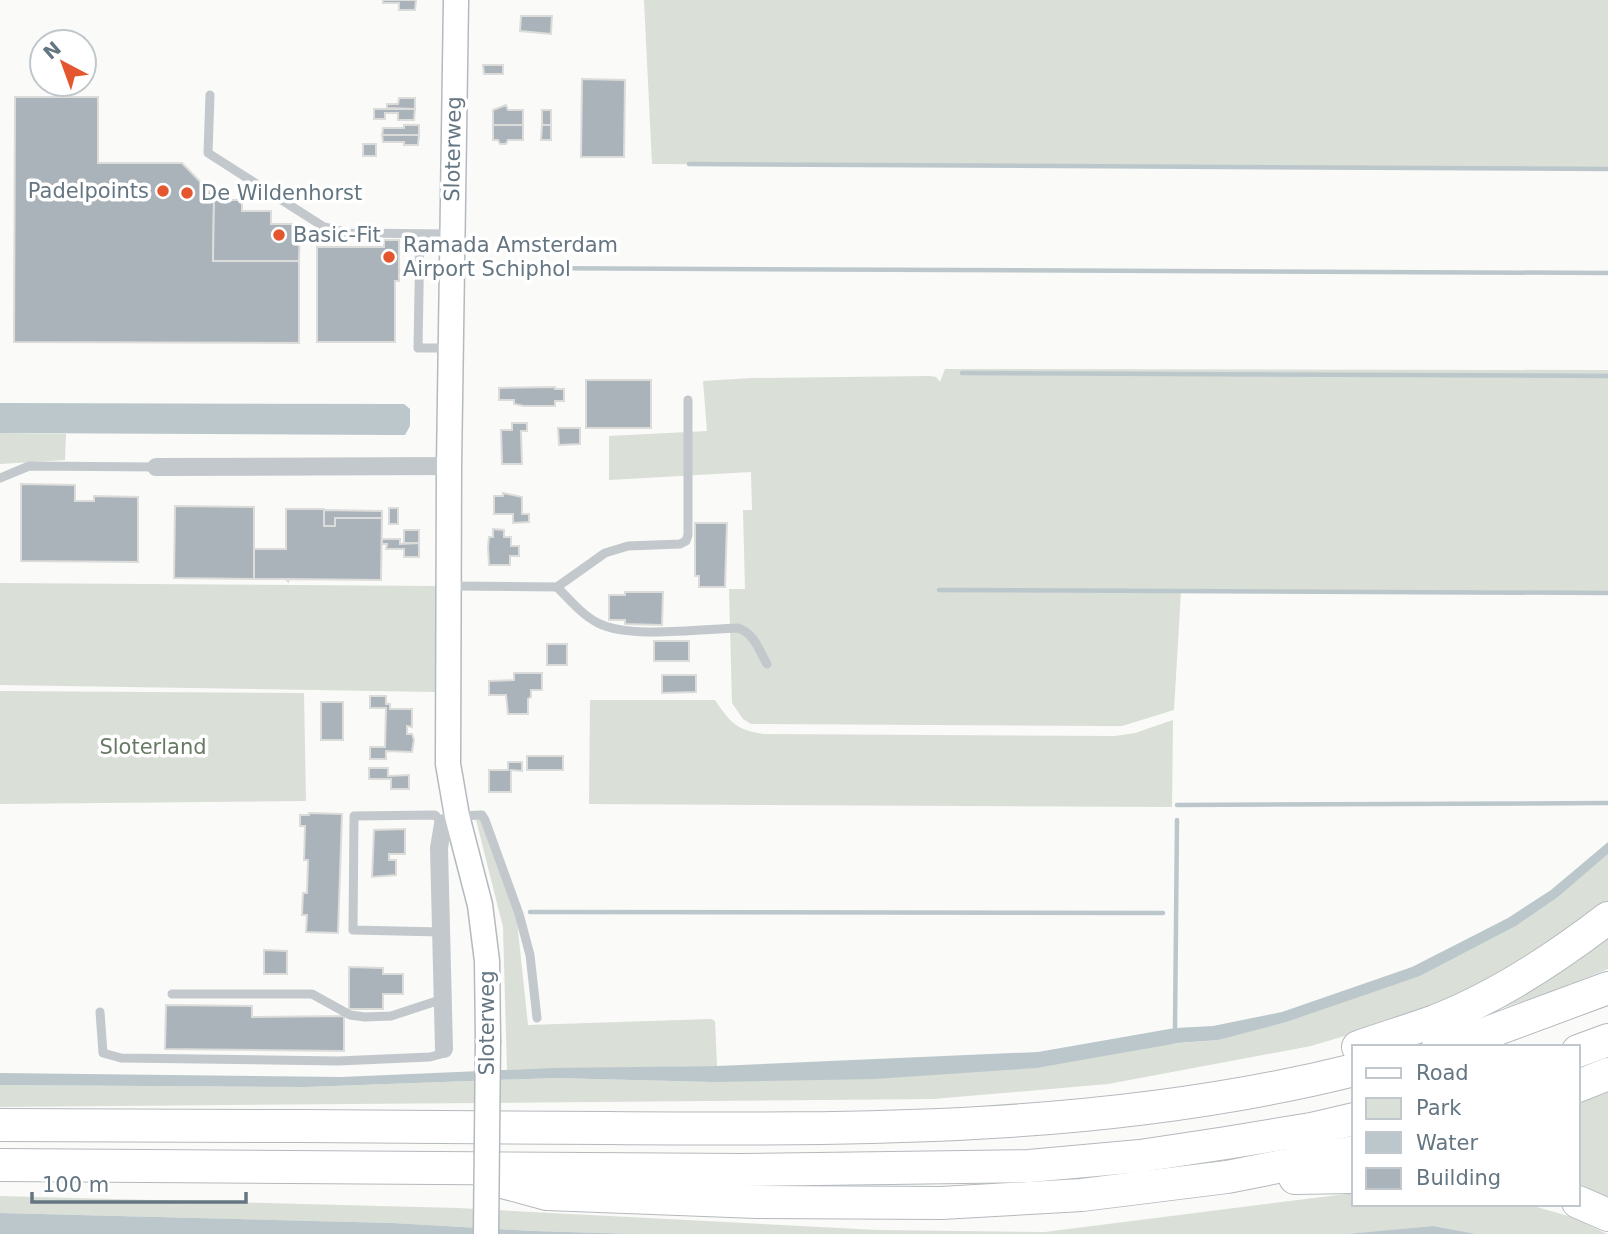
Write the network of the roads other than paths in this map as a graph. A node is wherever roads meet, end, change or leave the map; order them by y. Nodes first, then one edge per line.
1 (456, 0) edge
2 (209, 96) dead end
3 (420, 234) junction
4 (452, 234) junction
5 (451, 348) junction
6 (688, 400) dead end
7 (449, 466) junction
8 (156, 467) joint
9 (0, 478) edge
10 (449, 586) junction
11 (557, 587) junction
12 (767, 664) dead end
13 (450, 820) junction
14 (1608, 918) edge
15 (441, 932) junction
16 (1608, 988) edge
17 (172, 994) dead end
18 (443, 999) junction
19 (100, 1012) dead end
20 (537, 1017) dead end
21 (1608, 1040) edge
22 (1362, 1045) edge
23 (1445, 1045) edge
24 (1352, 1048) edge
25 (444, 1049) joint
26 (1580, 1050) edge
27 (1352, 1071) edge
28 (1608, 1074) edge
29 (1580, 1085) edge
30 (1069, 1118) junction
31 (1352, 1119) edge
32 (0, 1125) edge
33 (1352, 1152) edge
34 (0, 1166) edge
35 (446, 1168) junction
36 (1227, 1177) junction
37 (1352, 1177) edge
38 (1580, 1203) edge
39 (1608, 1215) edge
40 (486, 1234) edge

1 - 4 street, Sloterweg
2 - 3 lane
3 - 4 lane
3 - 5 lane
4 - 5 street, Sloterweg
5 - 7 street, Sloterweg
6 - 11 lane
7 - 8 street
7 - 10 street, Sloterweg
8 - 9 lane
10 - 11 lane
10 - 13 street, Sloterweg
11 - 12 lane
13 - 15 street, Sloterweg
13 - 15 lane
13 - 20 lane
13 - 40 street, Sloterweg, bridge
14 - 22 highway
15 - 18 street, Sloterweg
16 - 23 highway
17 - 18 lane
18 - 25 street, Sloterweg
19 - 25 lane
21 - 26 highway
24 - 30 highway
27 - 30 highway
28 - 29 highway
30 - 32 highway
31 - 35 highway
33 - 36 highway
34 - 35 highway
35 - 36 highway
36 - 37 highway
38 - 39 highway

